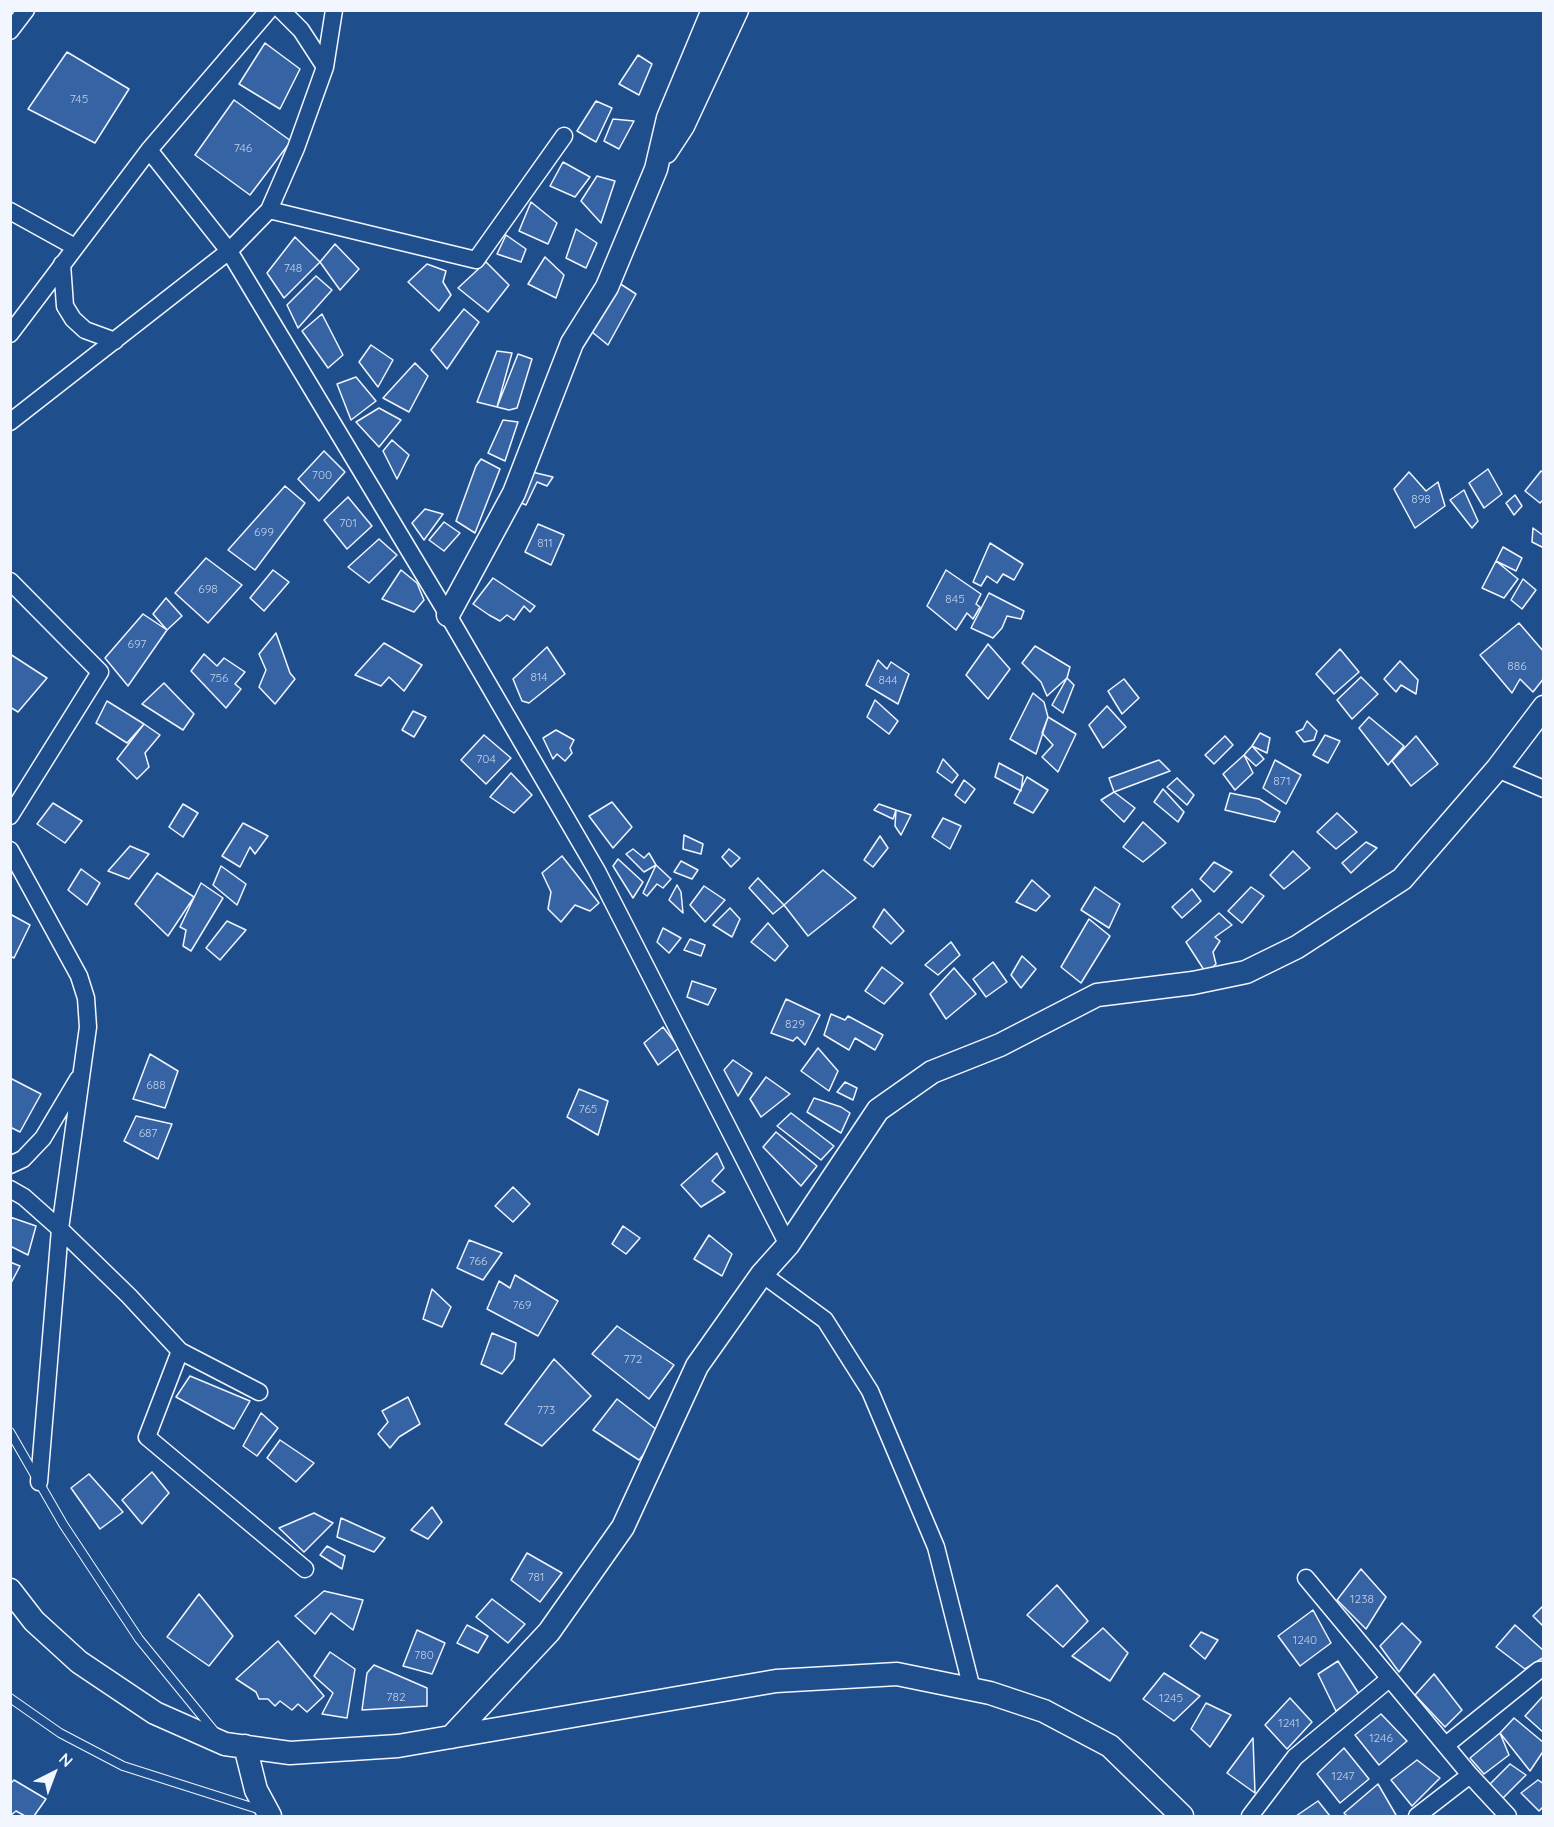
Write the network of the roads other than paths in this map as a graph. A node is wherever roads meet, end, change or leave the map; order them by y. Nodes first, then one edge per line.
1 (26, 10) edge
2 (269, 10) edge
3 (281, 10) edge
4 (333, 10) edge
5 (713, 10) edge
6 (736, 10) edge
7 (10, 31) edge
8 (325, 67) junction
9 (564, 136) dead end
10 (149, 150) junction
11 (656, 169) junction
12 (269, 210) junction
13 (10, 211) edge
14 (75, 247) junction
15 (229, 251) junction
16 (62, 264) junction
17 (10, 334) edge
18 (115, 341) junction
19 (10, 422) edge
20 (10, 581) edge
21 (448, 615) junction
22 (1544, 707) edge
23 (1497, 769) junction
24 (1544, 789) edge
25 (10, 816) edge
26 (10, 850) edge
27 (81, 1073) junction
28 (10, 1165) edge
29 (10, 1189) edge
30 (60, 1229) junction
31 (788, 1245) junction
32 (762, 1274) junction
33 (180, 1351) junction
34 (259, 1392) dead end
35 (10, 1432) edge
36 (39, 1482) junction
37 (305, 1569) dead end
38 (1306, 1578) dead end
39 (10, 1590) edge
40 (1544, 1670) edge
41 (1389, 1679) junction
42 (972, 1689) junction
43 (10, 1698) edge
44 (451, 1737) junction
45 (235, 1745) junction
46 (1446, 1745) junction
47 (1470, 1775) junction
48 (269, 1814) edge
49 (1182, 1816) edge
50 (1250, 1816) edge
51 (1417, 1816) edge
52 (1508, 1816) edge

1 - 7 street
2 - 10 street
3 - 8 street
4 - 8 street
5 - 11 street
6 - 11 street
8 - 12 street
9 - 12 street
10 - 14 street
10 - 15 street
11 - 21 street
12 - 15 street
13 - 14 street
14 - 16 street
15 - 18 street
15 - 21 street
16 - 17 street
16 - 18 street
18 - 19 street
20 - 25 street
21 - 31 street
22 - 23 street
23 - 24 street
23 - 31 street
26 - 27 street
27 - 28 street
27 - 30 street
29 - 30 street
30 - 33 street
30 - 36 street
31 - 32 street
32 - 42 street
32 - 44 street
33 - 34 street
33 - 37 street
35 - 36 lane
36 - 45 lane
38 - 41 street
39 - 45 street
40 - 46 street
41 - 46 street
41 - 50 street
42 - 44 street
42 - 49 street
43 - 48 lane
44 - 45 street
45 - 48 street
46 - 47 street
47 - 51 street
47 - 52 street

